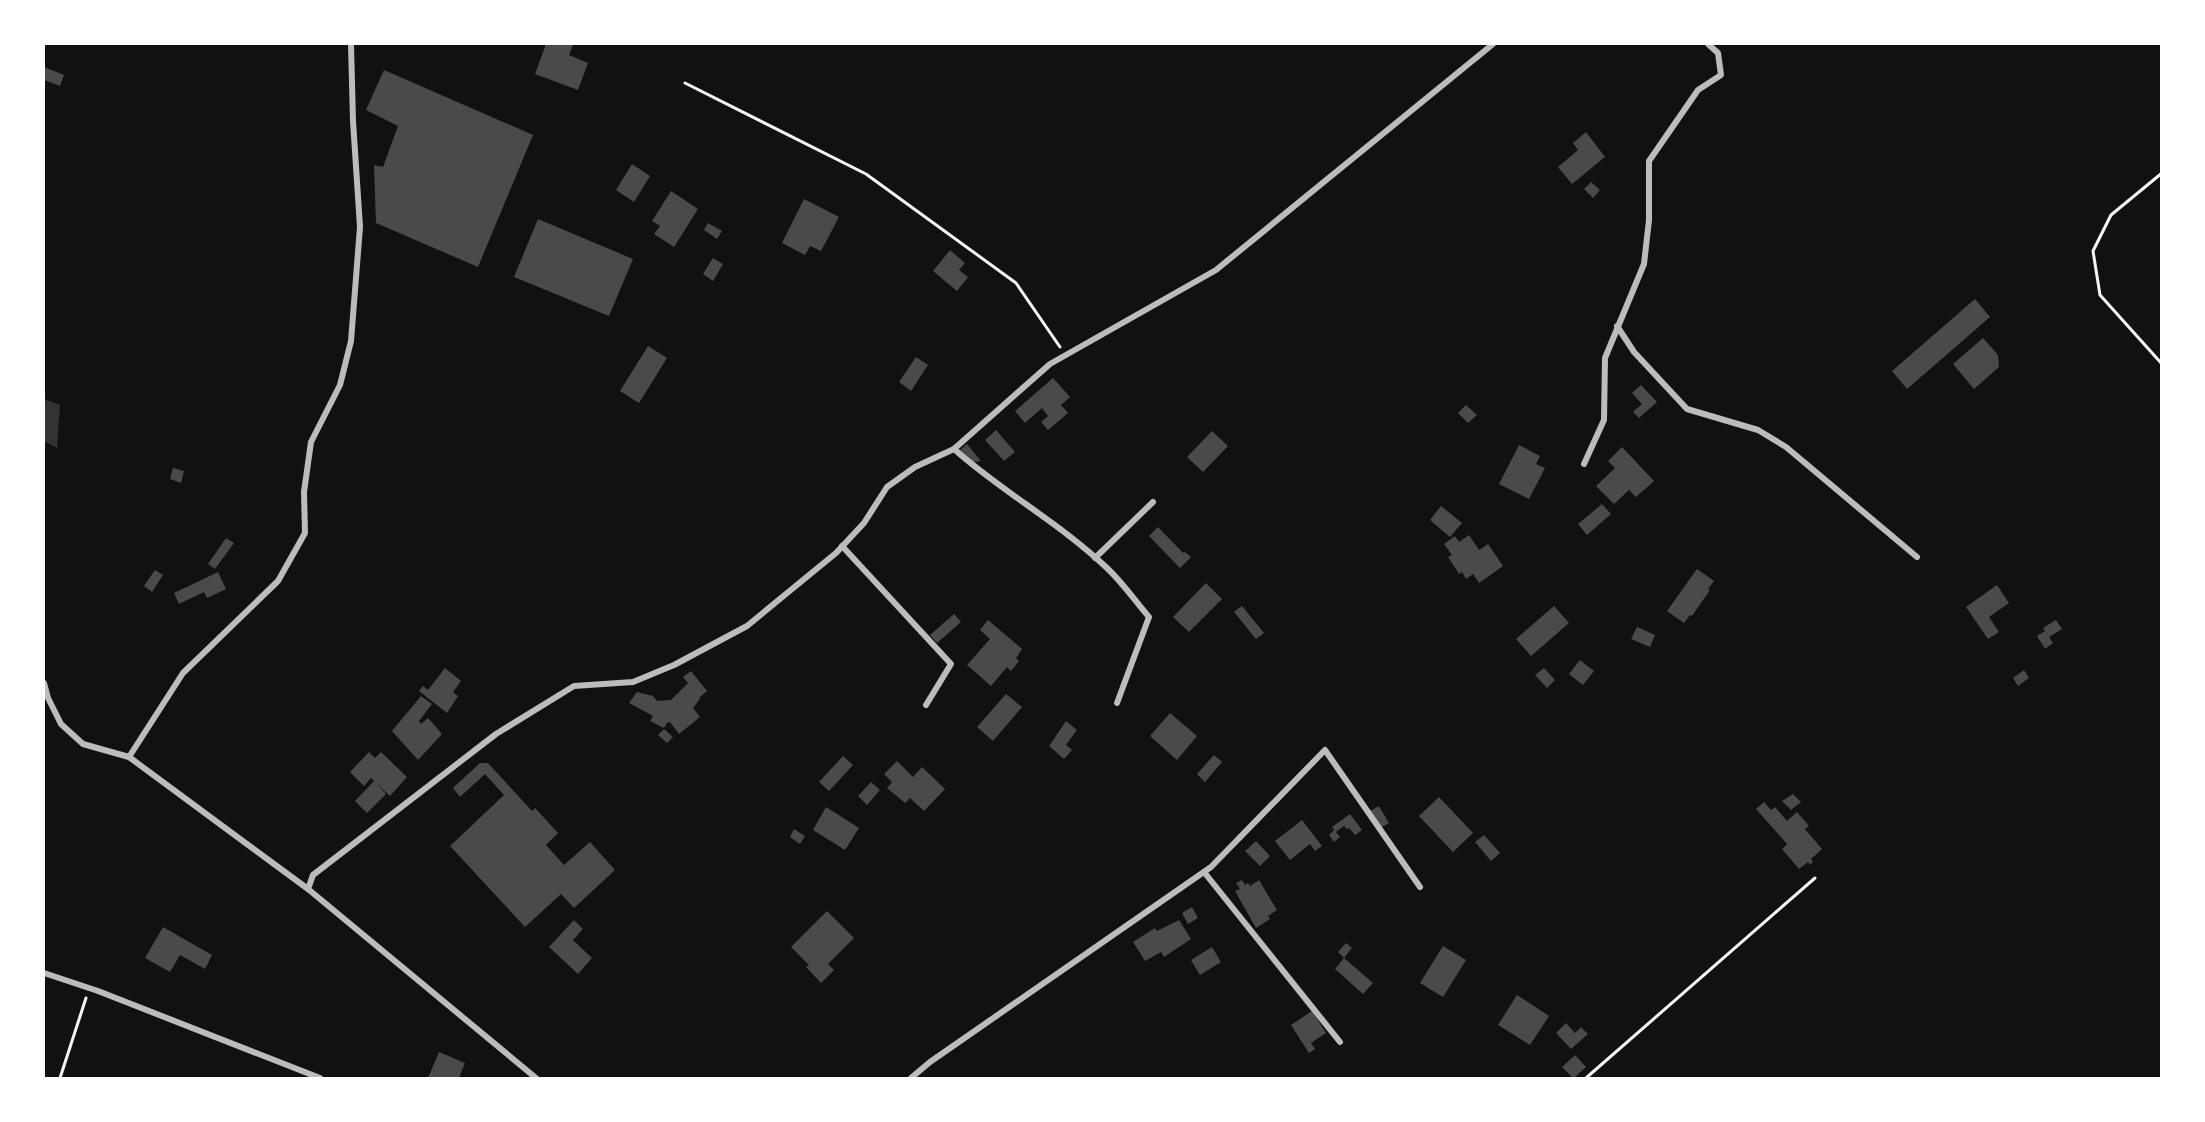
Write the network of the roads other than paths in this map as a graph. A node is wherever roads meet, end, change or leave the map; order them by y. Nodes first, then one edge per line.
1 (1493, 44) edge
2 (1708, 44) edge
3 (351, 45) dead end
4 (1617, 326) junction
5 (954, 449) junction
6 (1584, 464) dead end
7 (1153, 502) dead end
8 (842, 546) junction
9 (1917, 557) dead end
10 (1095, 558) junction
11 (44, 683) edge
12 (1117, 703) dead end
13 (926, 705) dead end
14 (129, 757) junction
15 (1204, 872) junction
16 (1420, 888) dead end
17 (308, 889) junction
18 (44, 973) edge
19 (1340, 1042) dead end
20 (320, 1078) edge
21 (536, 1078) edge
22 (911, 1078) edge

1 - 5 street
2 - 4 street
3 - 14 street
4 - 6 street
4 - 9 street
5 - 8 street
5 - 10 street
7 - 10 street
8 - 13 street
8 - 17 street
10 - 12 street
11 - 14 street
14 - 17 street
15 - 16 street
15 - 19 street
15 - 22 street
17 - 21 street
18 - 20 street

